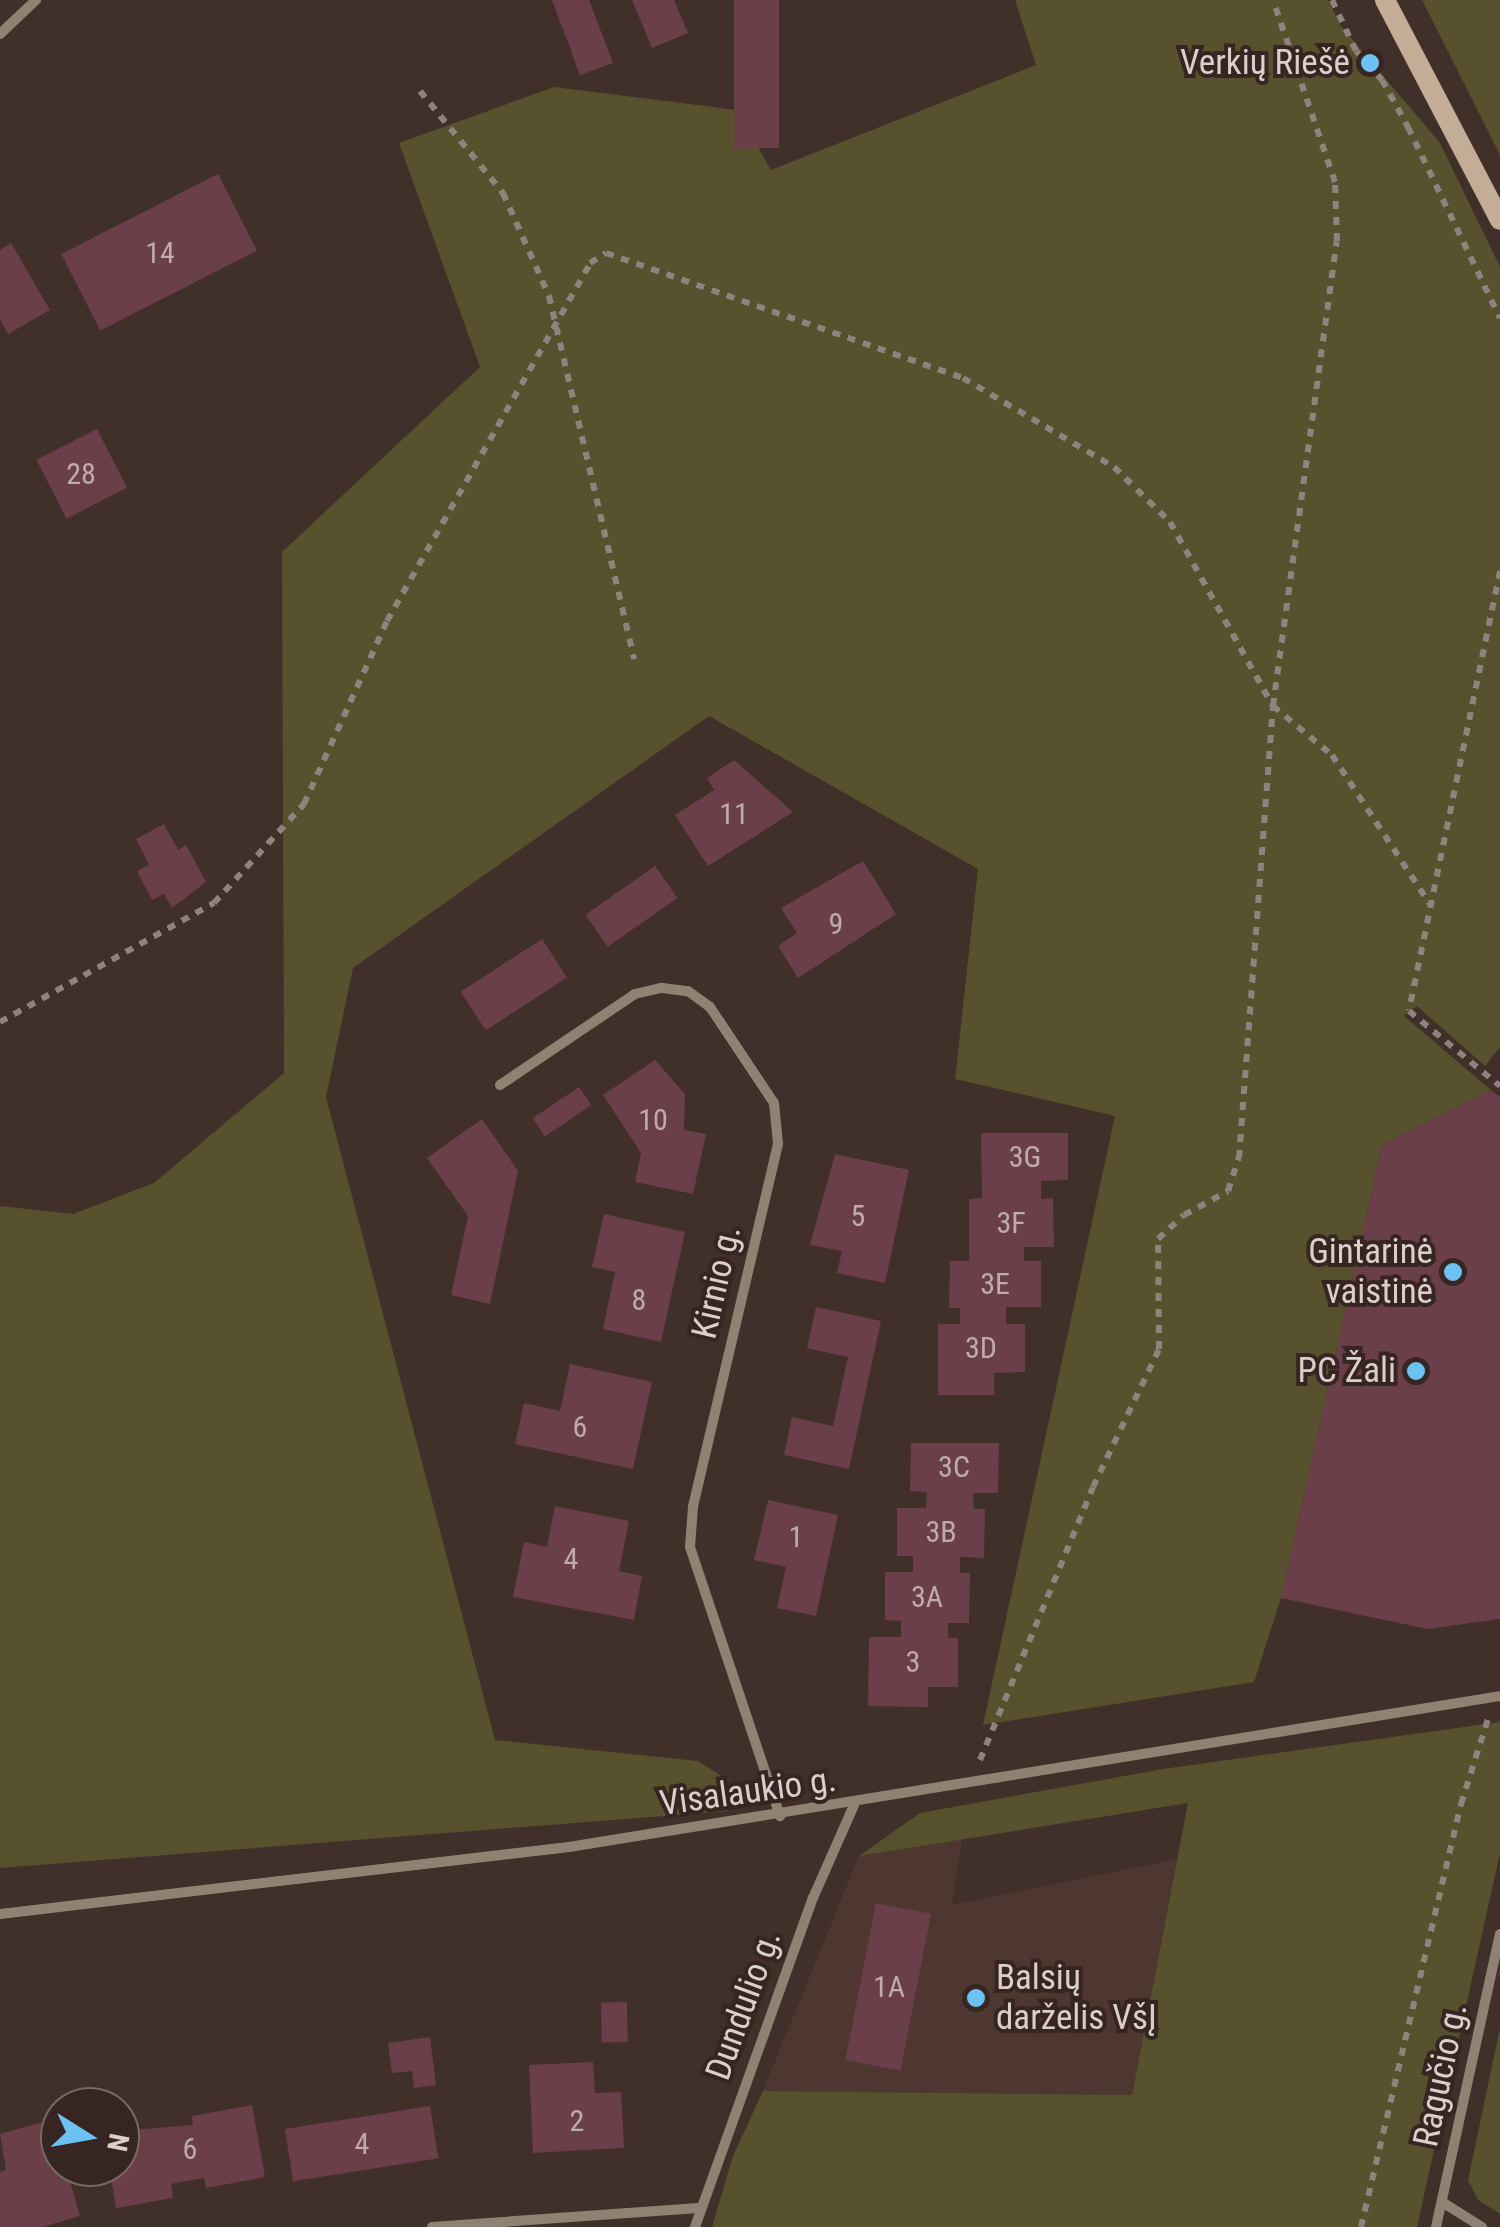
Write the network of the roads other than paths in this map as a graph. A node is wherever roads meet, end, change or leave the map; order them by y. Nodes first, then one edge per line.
1 (36, 0) edge
2 (1385, 0) edge
3 (0, 34) edge
4 (1500, 220) edge
5 (500, 1085) dead end
6 (1498, 1696) edge
7 (854, 1805) junction
8 (780, 1816) junction
9 (0, 1914) edge
10 (1500, 1934) edge
11 (1442, 2202) junction
12 (698, 2208) junction
13 (432, 2227) edge
14 (695, 2227) edge
15 (1436, 2227) edge
16 (1482, 2227) edge

1 - 3 street
2 - 4 main road
5 - 8 street, Kirnio g.
6 - 7 street, Visalaukio g.
7 - 8 street, Visalaukio g.
7 - 12 street, Dundulio g.
8 - 9 street, Visalaukio g.
10 - 11 street, Ragučio g.
11 - 15 street, Ragučio g.
11 - 16 street
12 - 13 street
12 - 14 street, Dundulio g.

